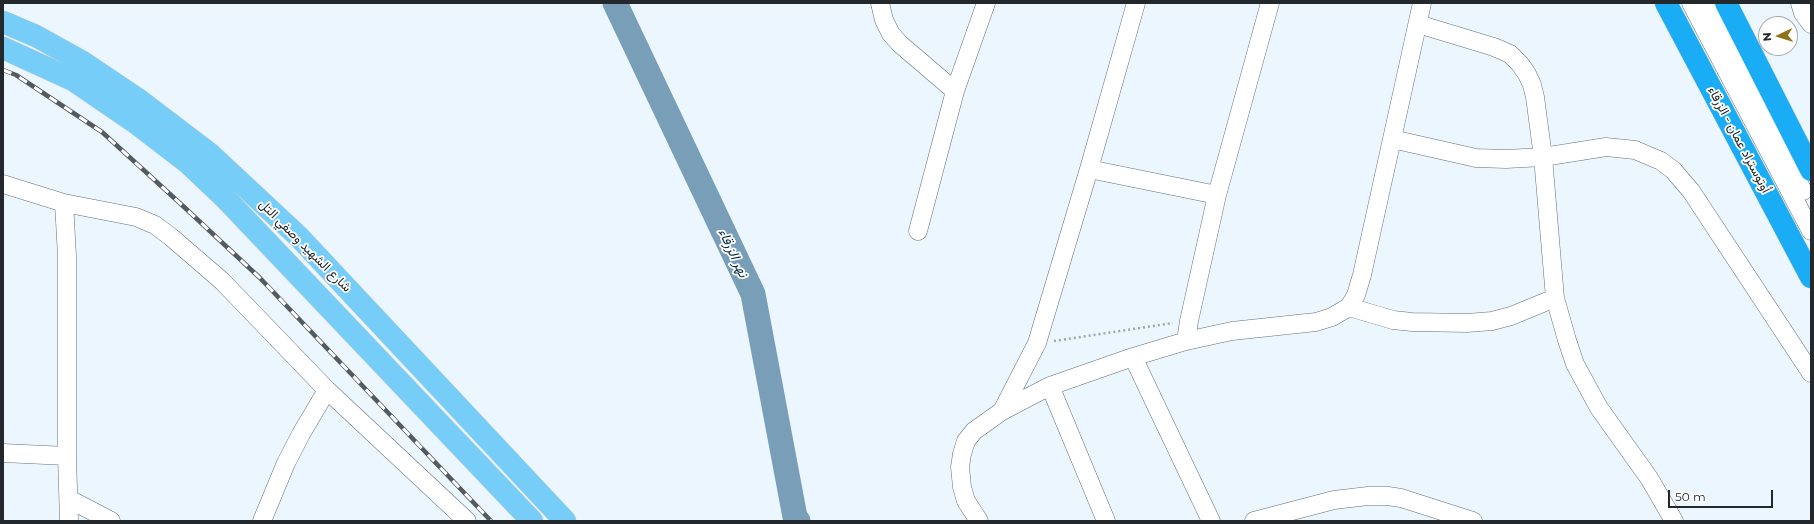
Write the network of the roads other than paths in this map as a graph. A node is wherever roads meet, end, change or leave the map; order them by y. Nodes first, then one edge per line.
1 (880, 3) edge
2 (986, 3) edge
3 (1136, 3) edge
4 (1270, 3) edge
5 (1422, 3) edge
6 (1666, 3) edge
7 (1691, 3) edge
8 (1707, 3) edge
9 (1726, 3) edge
10 (1799, 3) edge
11 (3, 22) edge
12 (1418, 24) junction
13 (1811, 24) edge
14 (3, 48) edge
15 (954, 91) junction
16 (1392, 139) junction
17 (1544, 156) junction
18 (1089, 169) junction
19 (1811, 170) edge
20 (3, 184) edge
21 (1218, 195) junction
22 (64, 204) junction
23 (1811, 207) edge
24 (918, 231) dead end
25 (1811, 231) edge
26 (1811, 277) edge
27 (1555, 298) junction
28 (1349, 307) junction
29 (1186, 341) junction
30 (1133, 357) junction
31 (1811, 373) edge
32 (1050, 386) junction
33 (327, 390) junction
34 (1002, 411) junction
35 (3, 453) edge
36 (67, 456) junction
37 (69, 499) junction
38 (1469, 520) edge
39 (69, 521) edge
40 (111, 521) edge
41 (262, 521) edge
42 (467, 521) edge
43 (532, 521) edge
44 (565, 521) edge
45 (979, 521) edge
46 (1106, 521) edge
47 (1211, 521) edge
48 (1254, 521) edge
49 (1674, 521) edge

1 - 15 street
2 - 15 street
3 - 18 street
4 - 21 street
5 - 12 street
6 - 26 highway, أوتوستراد عمان - الزرقاء
7 - 25 street
8 - 23 street
9 - 19 highway
10 - 13 street
11 - 44 main road, شارع الشهيد وصفي التل
12 - 16 street
12 - 17 street
14 - 43 main road, شارع الشهيد وصفي التل
15 - 24 street
16 - 17 street
16 - 28 street
17 - 27 street
17 - 31 street
18 - 21 street
18 - 34 street
20 - 22 street
21 - 29 street
22 - 33 street
22 - 36 street
27 - 28 street
27 - 49 street
28 - 29 street
29 - 30 street
30 - 32 street
30 - 47 street
32 - 34 street
32 - 46 street
33 - 41 street
33 - 42 street
34 - 45 street
35 - 36 street
36 - 37 street
37 - 39 street
37 - 40 street
38 - 48 street

